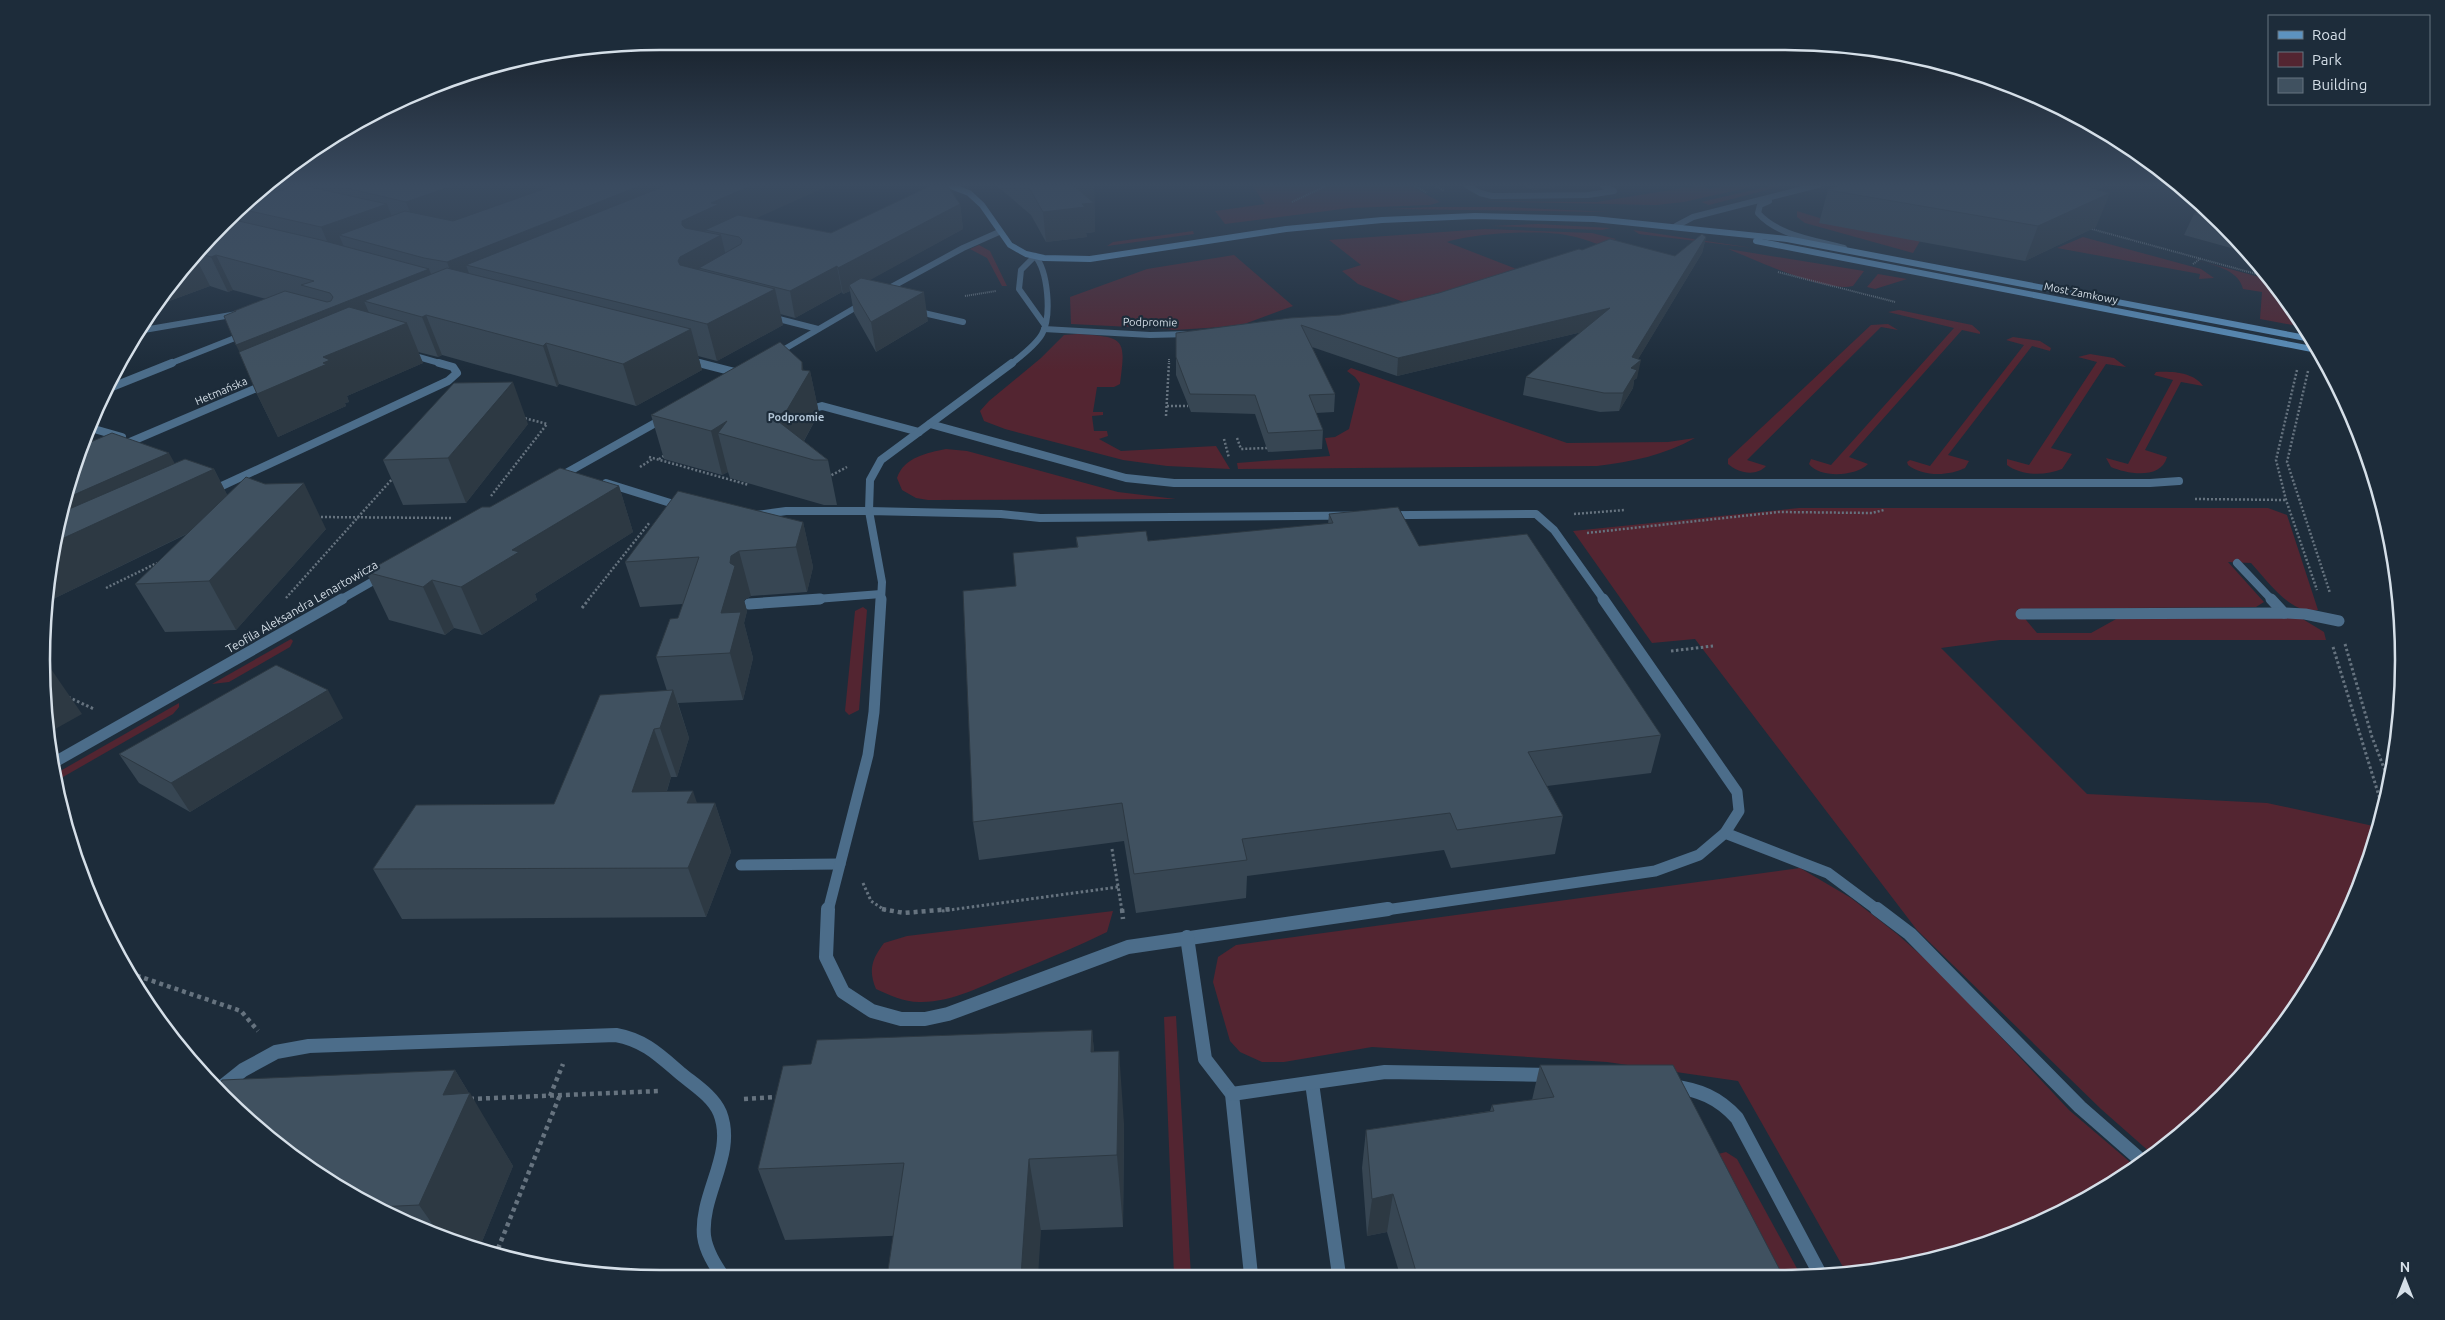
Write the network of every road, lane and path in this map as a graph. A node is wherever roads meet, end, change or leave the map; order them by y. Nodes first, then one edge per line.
1 (966, 247) edge
2 (1013, 247) edge
3 (1171, 247) edge
4 (1781, 247) edge
5 (1832, 247) edge
6 (1840, 247) edge
7 (2156, 247) edge
8 (1852, 250) junction
9 (1035, 256) junction
10 (2200, 259) junction
11 (2193, 264) dead end
12 (2257, 274) edge
13 (1856, 290) dead end
14 (1895, 302) dead end
15 (909, 310) edge
16 (243, 313) edge
17 (766, 316) edge
18 (964, 322) dead end
19 (1044, 326) junction
20 (148, 329) edge
21 (818, 330) junction
22 (251, 332) edge
23 (1198, 334) edge
24 (2302, 337) edge
25 (2309, 348) edge
26 (397, 351) edge
27 (1169, 356) dead end
28 (678, 357) edge
29 (765, 360) edge
30 (2310, 362) dead end
31 (2298, 370) dead end
32 (271, 382) edge
33 (725, 384) edge
34 (115, 386) edge
35 (1166, 406) junction
36 (1188, 406) edge
37 (815, 408) dead end
38 (675, 412) edge
39 (1166, 416) dead end
40 (520, 417) dead end
41 (930, 424) junction
42 (95, 429) edge
43 (920, 432) junction
44 (1238, 438) dead end
45 (134, 441) junction
46 (116, 448) edge
47 (1266, 448) edge
48 (674, 450) edge
49 (646, 456) dead end
50 (658, 459) junction
51 (850, 465) dead end
52 (568, 472) junction
53 (394, 476) edge
54 (584, 477) edge
55 (822, 478) edge
56 (2179, 480) dead end
57 (552, 481) edge
58 (600, 481) edge
59 (750, 485) edge
60 (491, 496) dead end
61 (199, 497) edge
62 (689, 509) edge
63 (1888, 509) dead end
64 (870, 511) junction
65 (1620, 511) dead end
66 (1581, 513) dead end
67 (755, 515) edge
68 (308, 516) dead end
69 (453, 518) dead end
70 (357, 519) junction
71 (646, 519) dead end
72 (1558, 536) junction
73 (158, 563) edge
74 (2237, 563) dead end
75 (388, 572) edge
76 (106, 588) dead end
77 (881, 594) junction
78 (286, 599) dead end
79 (749, 604) dead end
80 (582, 608) dead end
81 (2284, 613) junction
82 (2021, 614) dead end
83 (2325, 618) junction
84 (2339, 621) junction
85 (1713, 646) dead end
86 (1643, 654) junction
87 (66, 695) dead end
88 (97, 710) dead end
89 (59, 760) edge
90 (2385, 770) edge
91 (2379, 796) edge
92 (1725, 833) junction
93 (1112, 849) dead end
94 (840, 864) junction
95 (740, 865) dead end
96 (834, 882) junction
97 (1118, 887) junction
98 (1120, 902) dead end
99 (1187, 937) junction
100 (140, 978) edge
101 (276, 1052) junction
102 (1565, 1075) edge
103 (1312, 1083) junction
104 (1659, 1084) edge
105 (224, 1085) edge
106 (700, 1090) junction
107 (1232, 1094) junction
108 (560, 1095) junction
109 (789, 1095) edge
110 (465, 1099) edge
111 (711, 1101) junction
112 (2138, 1157) edge
113 (498, 1248) edge
114 (1817, 1269) edge
115 (718, 1270) edge
116 (1250, 1270) edge
117 (1338, 1270) edge

1 - 21 street
2 - 9 main road
3 - 9 main road, Most Zamkowy
4 - 25 main road, Most Zamkowy
5 - 8 main road, Most Zamkowy
6 - 8 street
7 - 10 path
8 - 24 main road, Most Zamkowy
9 - 19 street
9 - 19 street
10 - 11 path
10 - 12 path
13 - 14 path
15 - 18 street
16 - 20 street
17 - 21 street
19 - 23 street, Podpromie
19 - 41 street
21 - 29 street
22 - 34 street
26 - 61 street
27 - 35 path
28 - 33 street
30 - 84 path
31 - 83 path
32 - 45 street, Hetmańska
35 - 36 path
35 - 39 path
37 - 43 street
38 - 52 street
40 - 60 path
41 - 43 street
41 - 56 street
42 - 45 street
43 - 64 street
44 - 47 path
45 - 46 street, Hetmańska
48 - 50 path
49 - 50 path
50 - 59 path
51 - 55 path
52 - 54 street
52 - 57 street
53 - 70 path
58 - 62 street
63 - 72 path
64 - 67 street
64 - 72 street
64 - 77 street
65 - 66 path
68 - 70 path
69 - 70 path
70 - 78 path
71 - 80 path
72 - 86 street
73 - 76 path
74 - 81 street
75 - 89 street, Teofila Aleksandra Lenartowicza
77 - 79 street
77 - 94 street
81 - 82 street
81 - 83 street
83 - 84 street
83 - 91 path
84 - 90 path
85 - 86 path
86 - 92 street
87 - 88 path
92 - 99 street
92 - 112 street
93 - 97 path
94 - 95 street
94 - 96 street
96 - 97 path
96 - 99 street
97 - 98 path
99 - 107 street
100 - 101 path
101 - 105 street
101 - 106 street
102 - 103 street
103 - 107 street
103 - 117 street
104 - 114 street
106 - 108 path
106 - 111 street
107 - 116 street
108 - 110 path
108 - 113 path
109 - 111 path
111 - 115 street

